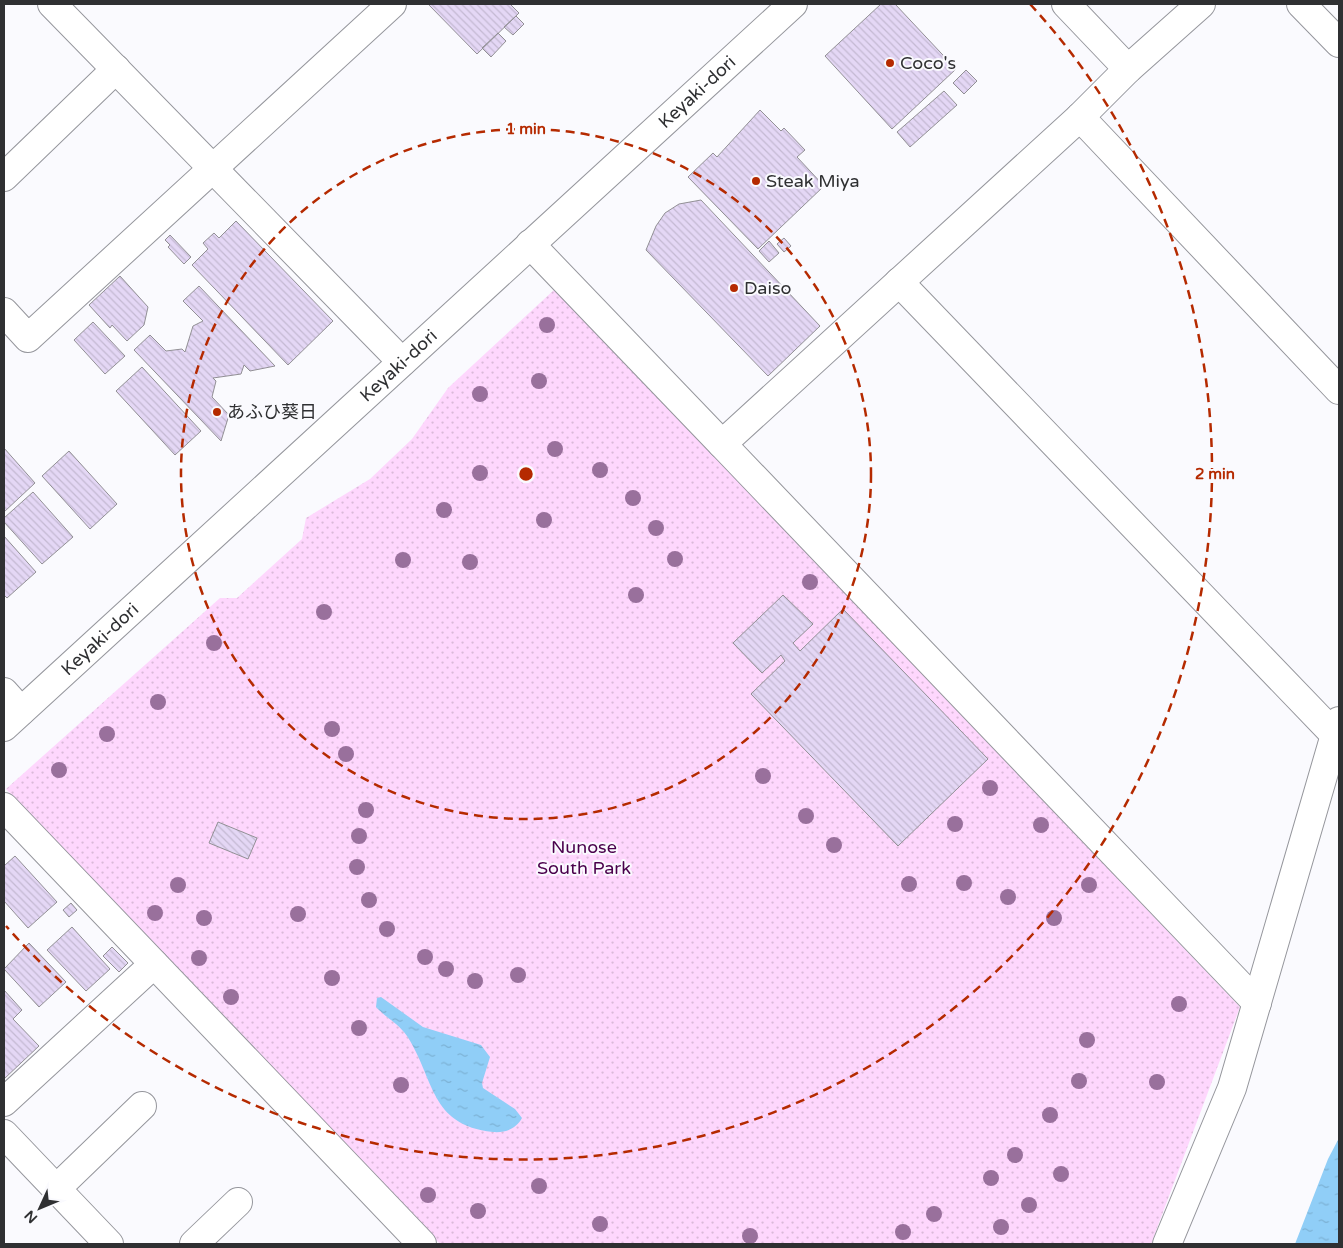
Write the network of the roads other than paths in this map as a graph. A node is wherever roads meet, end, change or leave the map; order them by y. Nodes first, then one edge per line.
1 (52, 4) edge
2 (793, 4) edge
3 (1066, 4) edge
4 (1202, 4) edge
5 (1301, 4) edge
6 (386, 6) edge
7 (1339, 43) edge
8 (116, 69) junction
9 (1128, 69) junction
10 (1080, 117) junction
11 (213, 168) junction
12 (4, 177) edge
13 (530, 244) junction
14 (899, 282) junction
15 (4, 312) edge
16 (402, 362) junction
17 (1339, 390) edge
18 (722, 444) junction
19 (10, 710) edge
20 (1337, 728) edge
21 (4, 807) edge
22 (154, 964) junction
23 (1257, 1003) junction
24 (4, 1102) edge
25 (142, 1106) dead end
26 (4, 1134) edge
27 (56, 1189) junction
28 (238, 1202) dead end
29 (108, 1244) edge
30 (194, 1244) edge
31 (422, 1244) edge
32 (1167, 1244) edge

1 - 8 street
2 - 13 street, Keyaki-dori
3 - 9 street
4 - 9 street
5 - 7 street
6 - 11 street
8 - 11 street
8 - 12 street
9 - 10 street
10 - 14 street
10 - 17 street
11 - 15 street
11 - 16 street
13 - 16 street, Keyaki-dori
13 - 18 street
14 - 18 street
14 - 20 street
16 - 19 street, Keyaki-dori
18 - 23 street
20 - 23 street
21 - 22 street
22 - 24 street
22 - 31 street
23 - 32 street
25 - 27 street
26 - 27 street
27 - 29 street
28 - 30 street

